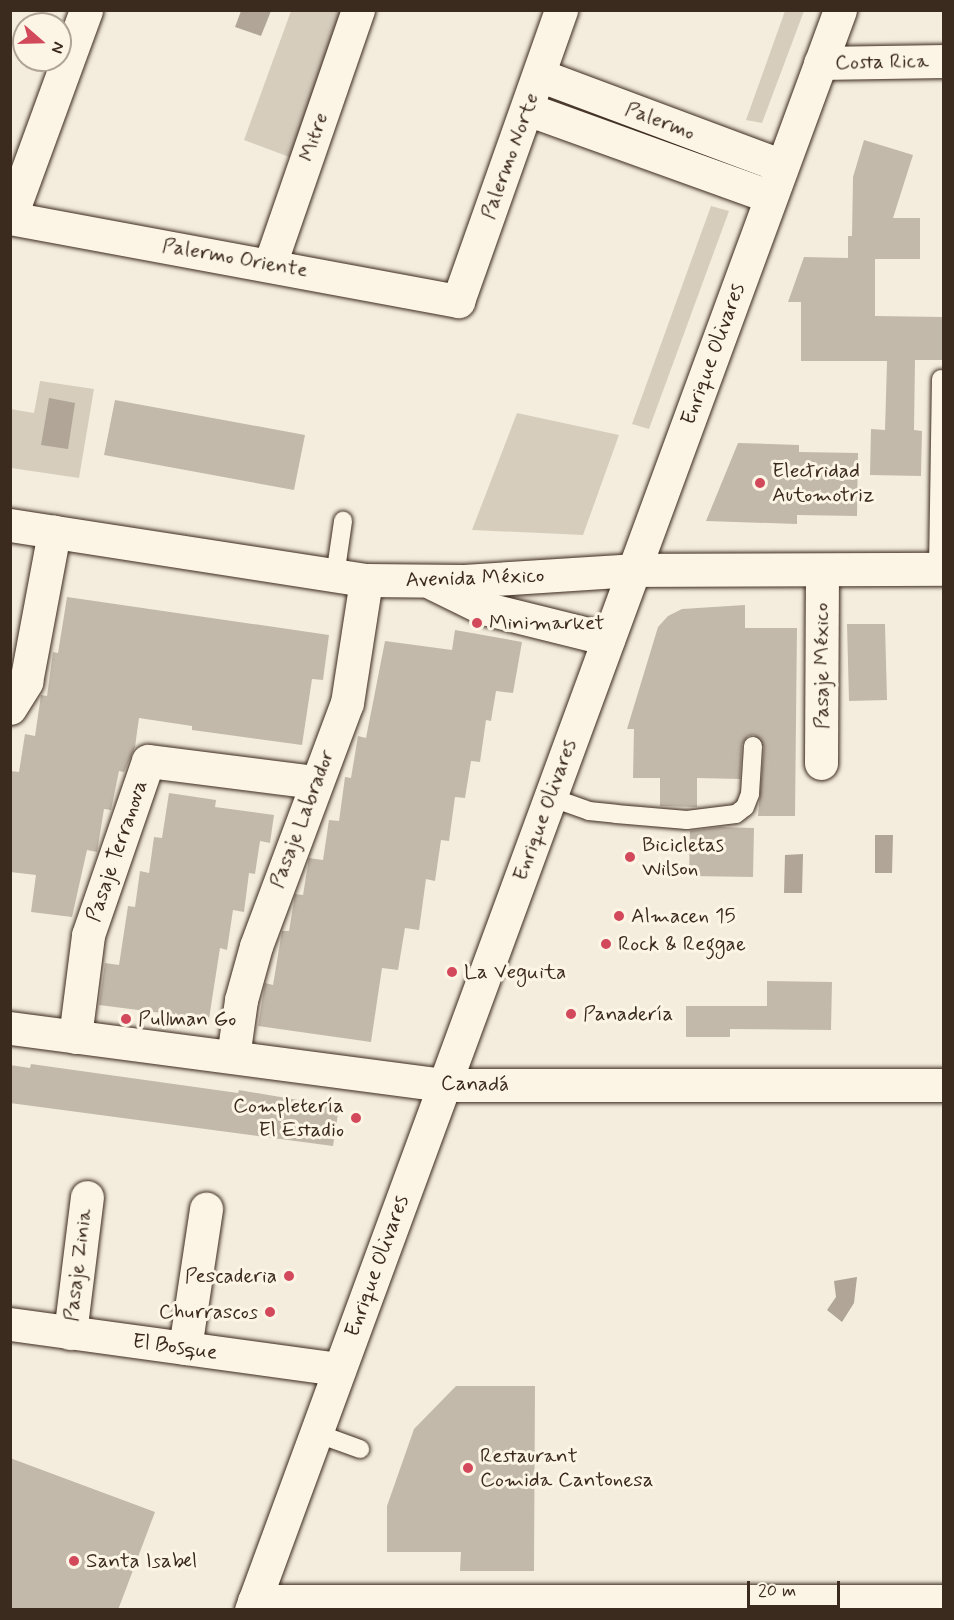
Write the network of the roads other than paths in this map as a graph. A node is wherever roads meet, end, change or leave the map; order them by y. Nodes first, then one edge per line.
1 (86, 10) edge
2 (358, 10) edge
3 (561, 10) edge
4 (840, 10) edge
5 (944, 61) edge
6 (820, 63) junction
7 (538, 75) junction
8 (526, 110) junction
9 (782, 166) junction
10 (771, 196) junction
11 (10, 218) edge
12 (270, 264) junction
13 (459, 301) joint
14 (941, 379) dead end
15 (343, 521) dead end
16 (10, 525) edge
17 (54, 532) junction
18 (941, 569) edge
19 (633, 570) junction
20 (822, 570) junction
21 (351, 578) junction
22 (429, 582) junction
23 (608, 639) junction
24 (10, 708) edge
25 (753, 746) dead end
26 (821, 763) dead end
27 (315, 782) junction
28 (550, 797) junction
29 (10, 1029) edge
30 (75, 1037) junction
31 (233, 1058) junction
32 (444, 1085) junction
33 (944, 1085) edge
34 (87, 1197) dead end
35 (206, 1209) dead end
36 (10, 1324) edge
37 (70, 1333) junction
38 (184, 1348) junction
39 (339, 1370) junction
40 (316, 1433) junction
41 (360, 1449) dead end
42 (944, 1601) edge
43 (252, 1605) edge
44 (386, 1605) edge

1 - 11 street
2 - 12 street, Mitre
3 - 7 street, Palermo Norte
4 - 6 street, Enrique Olivares
5 - 6 street, Costa Rica
6 - 9 street, Enrique Olivares
7 - 8 street, Palermo Norte
7 - 9 street, Palermo
8 - 10 street, Palermo
8 - 13 street, Palermo Norte
9 - 10 street, Enrique Olivares
10 - 19 street, Enrique Olivares
11 - 12 street, Palermo Oriente
12 - 13 street, Palermo Oriente
14 - 18 lane
15 - 21 lane
16 - 17 street, Avenida México
17 - 21 street, Avenida México
17 - 24 street
18 - 20 street, Avenida México
19 - 20 street, Avenida México
19 - 22 street, Avenida México
19 - 23 street, Enrique Olivares
20 - 26 street, Pasaje México
21 - 22 street, Avenida México
21 - 27 street, Pasaje Labrador
22 - 23 street
23 - 28 street, Enrique Olivares
25 - 28 lane
27 - 30 street, Pasaje Terranova
27 - 31 street, Pasaje Labrador
28 - 32 street, Enrique Olivares
29 - 30 street, Canadá
30 - 31 street, Canadá
31 - 32 street, Canadá
32 - 33 street, Canadá
32 - 39 street, Enrique Olivares
34 - 37 street, Pasaje Zinia
35 - 38 street
36 - 37 street, El Bosque
37 - 38 street, El Bosque
38 - 39 street, El Bosque
39 - 40 street, Enrique Olivares
40 - 41 lane
40 - 43 street, Enrique Olivares
42 - 44 street
43 - 44 street

